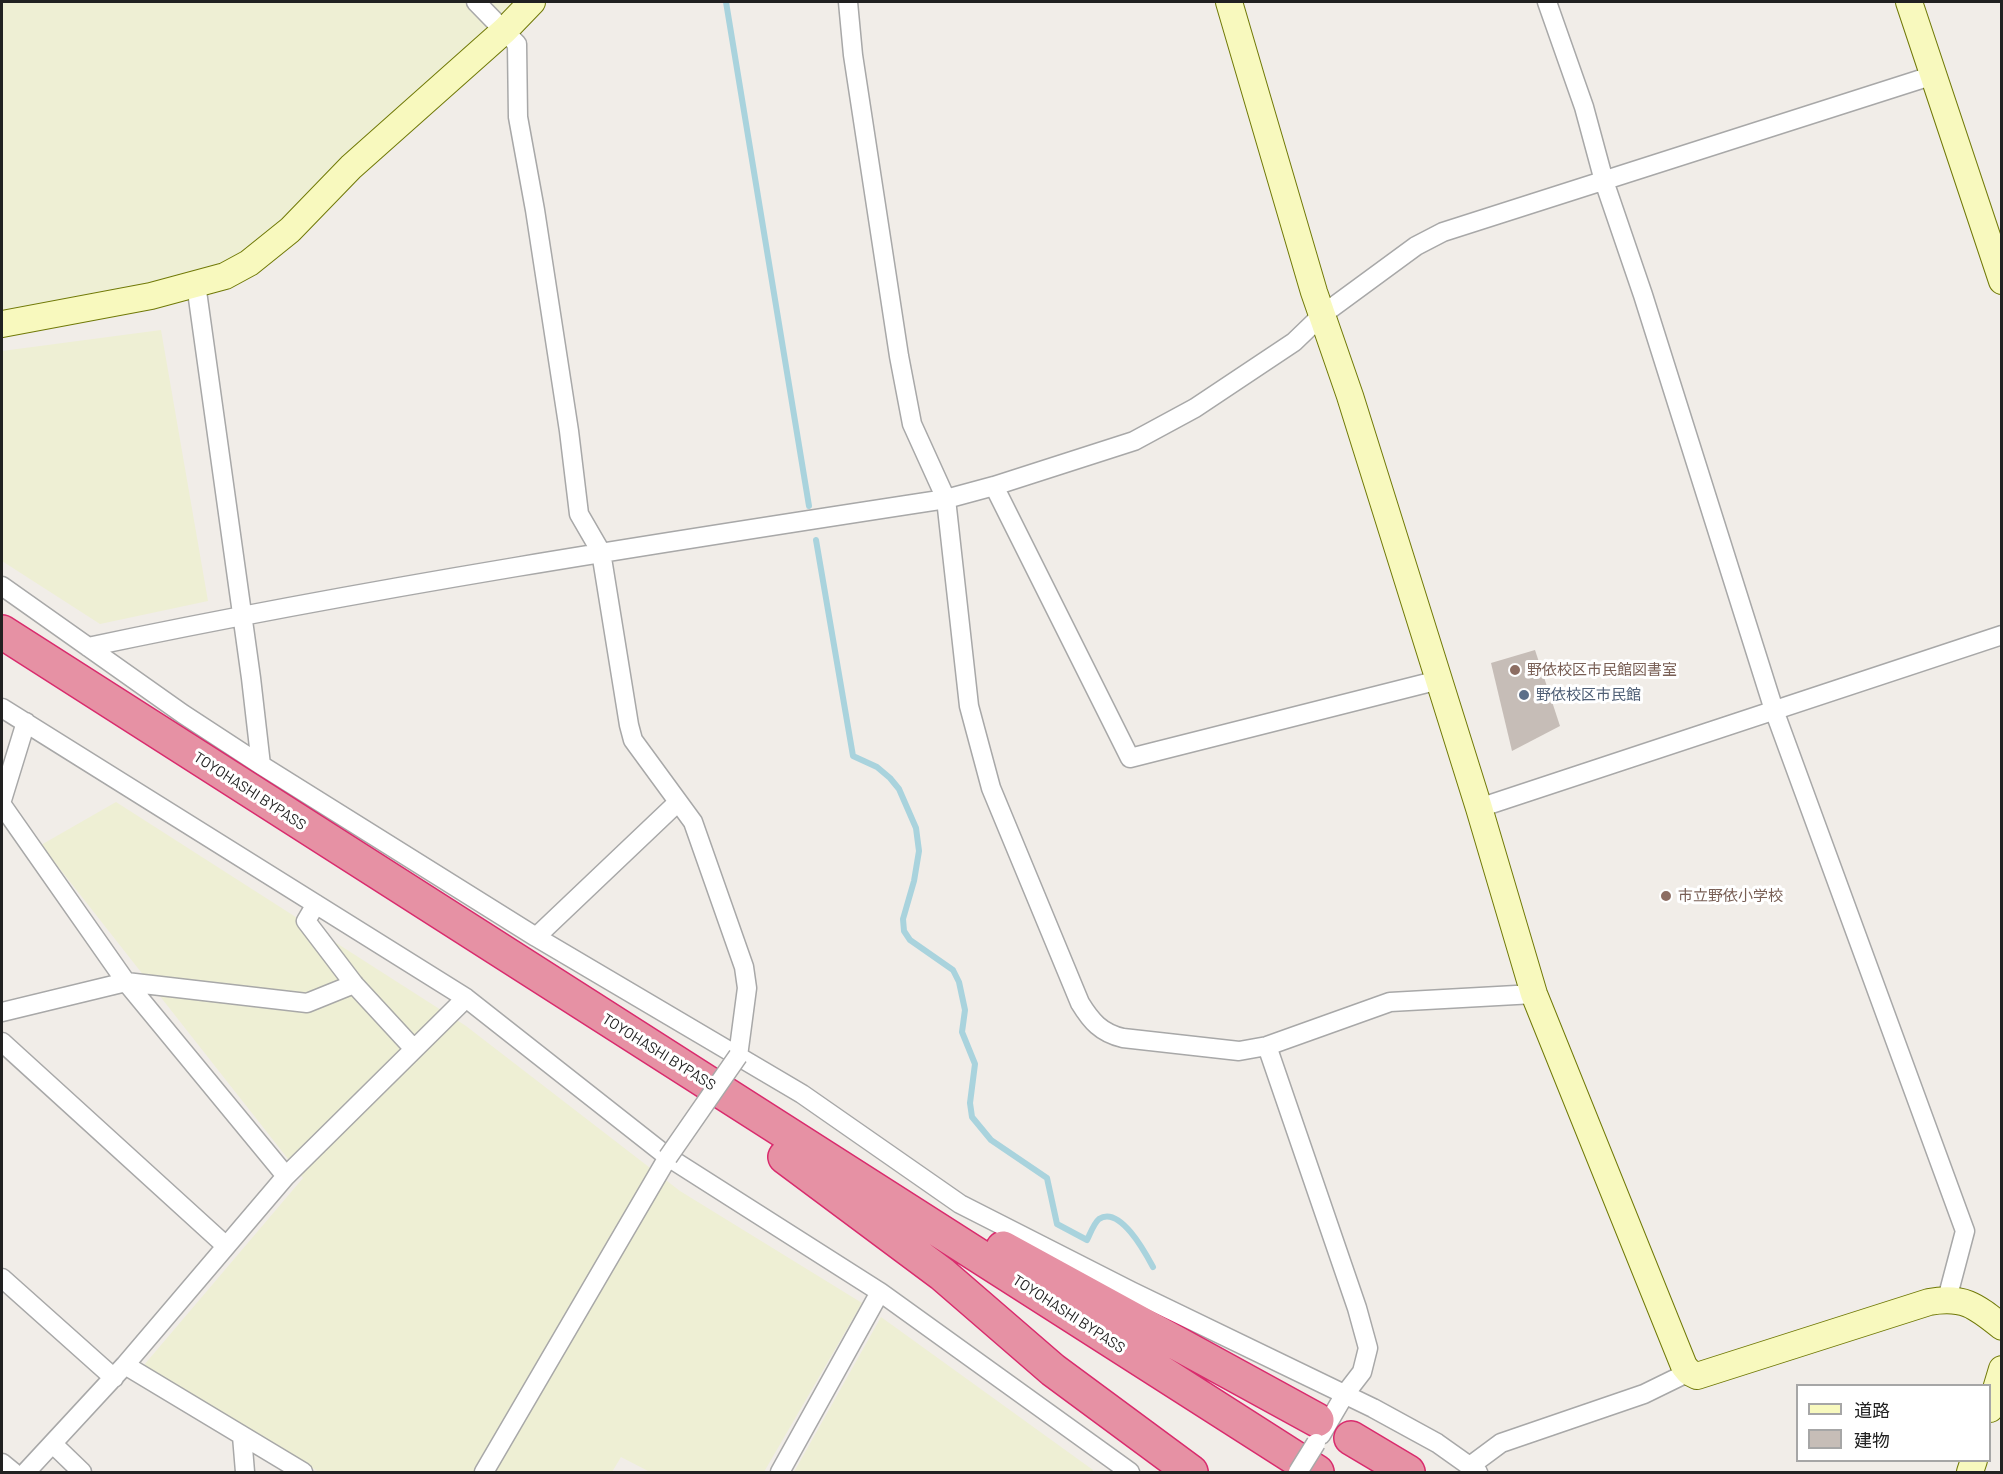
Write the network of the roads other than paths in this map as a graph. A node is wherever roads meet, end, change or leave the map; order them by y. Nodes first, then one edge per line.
1 (476, 2) edge
2 (532, 2) edge
3 (848, 2) edge
4 (1229, 2) edge
5 (1547, 2) edge
6 (1913, 4) edge
7 (505, 30) junction
8 (1934, 75) junction
9 (1604, 181) junction
10 (2001, 281) edge
11 (196, 284) junction
12 (1322, 315) junction
13 (2, 324) edge
14 (994, 486) junction
15 (946, 499) junction
16 (602, 552) junction
17 (2, 586) edge
18 (242, 614) junction
19 (2, 632) edge
20 (2001, 635) edge
21 (88, 647) junction
22 (1439, 681) junction
23 (2, 708) edge
24 (1774, 710) junction
25 (26, 722) junction
26 (261, 765) junction
27 (2, 800) edge
28 (677, 803) junction
29 (2, 805) edge
30 (1479, 807) junction
31 (316, 904) junction
32 (536, 938) junction
33 (126, 982) junction
34 (354, 984) junction
35 (1534, 994) junction
36 (466, 998) junction
37 (2, 1012) edge
38 (2, 1042) edge
39 (1267, 1046) junction
40 (414, 1049) junction
41 (665, 1056) junction
42 (738, 1056) junction
43 (789, 1135) junction
44 (669, 1157) junction
45 (286, 1176) junction
46 (225, 1245) junction
47 (2, 1278) edge
48 (880, 1292) junction
49 (1947, 1299) junction
50 (2001, 1326) edge
51 (2001, 1369) edge
52 (120, 1371) junction
53 (1689, 1372) junction
54 (1346, 1394) junction
55 (1991, 1402) edge
56 (242, 1436) junction
57 (1351, 1438) dead end
58 (54, 1445) junction
59 (1317, 1445) edge
60 (2, 1463) edge
61 (1474, 1469) edge
62 (13, 1473) edge
63 (26, 1473) edge
64 (82, 1473) edge
65 (244, 1473) edge
66 (303, 1473) edge
67 (484, 1473) edge
68 (780, 1473) edge
69 (1130, 1473) edge
70 (1191, 1473) edge
71 (1298, 1473) edge
72 (1408, 1473) edge

1 - 7 street
2 - 7 street
3 - 15 street
4 - 12 street
5 - 9 street
6 - 8 street
7 - 11 street
7 - 16 street
8 - 9 street
8 - 10 street
9 - 12 street
9 - 24 street
11 - 13 street
11 - 18 street
12 - 14 street
12 - 22 street
14 - 15 street
14 - 22 street
15 - 16 street
15 - 39 street
16 - 18 street
16 - 28 street
17 - 21 street
18 - 21 street
18 - 26 street
19 - 41 highway, TOYOHASHI BYPASS
20 - 24 street
21 - 26 street
22 - 30 street
23 - 25 street
24 - 30 street
24 - 49 street
25 - 27 street
25 - 31 street
26 - 32 street
28 - 32 street
28 - 42 street
29 - 33 street
30 - 35 street
31 - 34 street
31 - 36 street
32 - 42 street
33 - 34 street
33 - 37 street
33 - 45 street
34 - 40 street
35 - 39 street
35 - 53 street
36 - 40 street
36 - 44 street
38 - 46 street
39 - 54 street
40 - 45 street
41 - 43 highway, TOYOHASHI BYPASS
41 - 70 highway
42 - 44 street, bridge
42 - 54 street
43 - 59 highway, TOYOHASHI BYPASS
43 - 59 highway
44 - 48 street
44 - 67 street
45 - 46 street
46 - 52 street
47 - 52 street
48 - 68 street
48 - 69 street
49 - 50 street
49 - 53 street
51 - 55 street
52 - 56 street
52 - 58 street
53 - 61 street
54 - 59 street
54 - 61 street
56 - 65 street
56 - 66 street
57 - 72 highway
58 - 63 street
58 - 64 street
59 - 71 street, bridge
60 - 62 street

